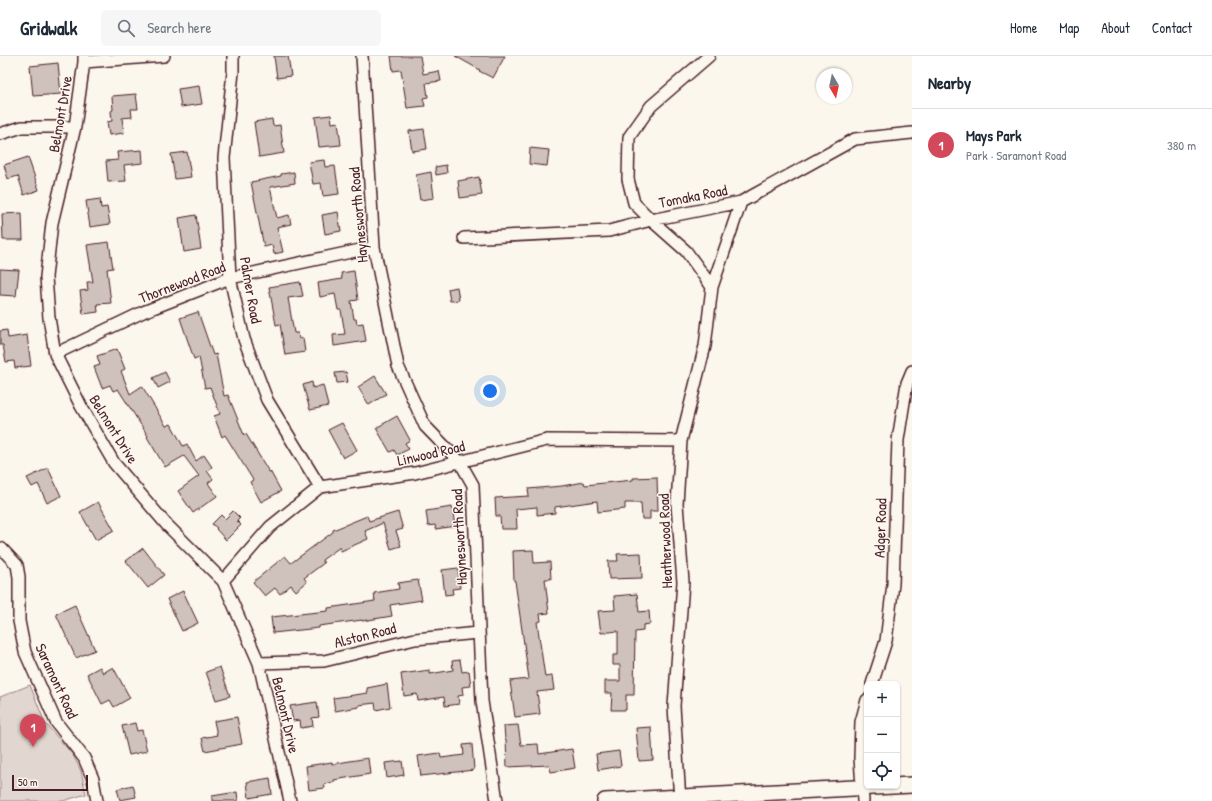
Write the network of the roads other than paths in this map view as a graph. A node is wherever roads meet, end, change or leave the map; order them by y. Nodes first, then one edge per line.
1 (164, 56) edge
2 (232, 56) edge
3 (362, 56) edge
4 (709, 56) edge
5 (84, 59) edge
6 (75, 127) junction
7 (912, 133) edge
8 (0, 134) edge
9 (741, 202) junction
10 (651, 220) junction
11 (464, 238) dead end
12 (374, 247) junction
13 (230, 278) junction
14 (712, 287) junction
15 (55, 354) junction
16 (912, 371) edge
17 (681, 441) junction
18 (460, 462) junction
19 (320, 487) junction
20 (0, 548) edge
21 (223, 581) junction
22 (478, 633) junction
23 (259, 663) junction
24 (873, 681) edge
25 (864, 711) edge
26 (912, 785) edge
27 (862, 794) edge
28 (680, 799) edge
29 (97, 801) edge
30 (290, 801) edge
31 (497, 801) edge
32 (605, 801) edge

1 - 5 street
2 - 13 street, Palmer Road
3 - 12 street, Haynesworth Road
4 - 10 street
5 - 6 street, Belmont Drive
6 - 8 street
6 - 15 street, Belmont Drive
7 - 9 street, Tomaka Road
9 - 10 street, Tomaka Road
9 - 14 street, Heatherwood Road
10 - 11 street, Tomaka Road
10 - 14 street
12 - 13 street, Thornewood Road
12 - 18 street, Haynesworth Road
13 - 15 street, Thornewood Road
13 - 19 street, Palmer Road
14 - 17 street, Heatherwood Road
15 - 21 street, Belmont Drive
16 - 24 street, Adger Road
17 - 18 street, Linwood Road
17 - 28 street, Heatherwood Road
18 - 19 street, Linwood Road
18 - 22 street, Haynesworth Road
19 - 21 street
20 - 29 street, Saramont Road
21 - 23 street, Belmont Drive
22 - 23 street, Alston Road
22 - 31 street, Haynesworth Road
23 - 30 street, Belmont Drive
25 - 27 street
26 - 27 main road
27 - 28 main road
28 - 32 main road

